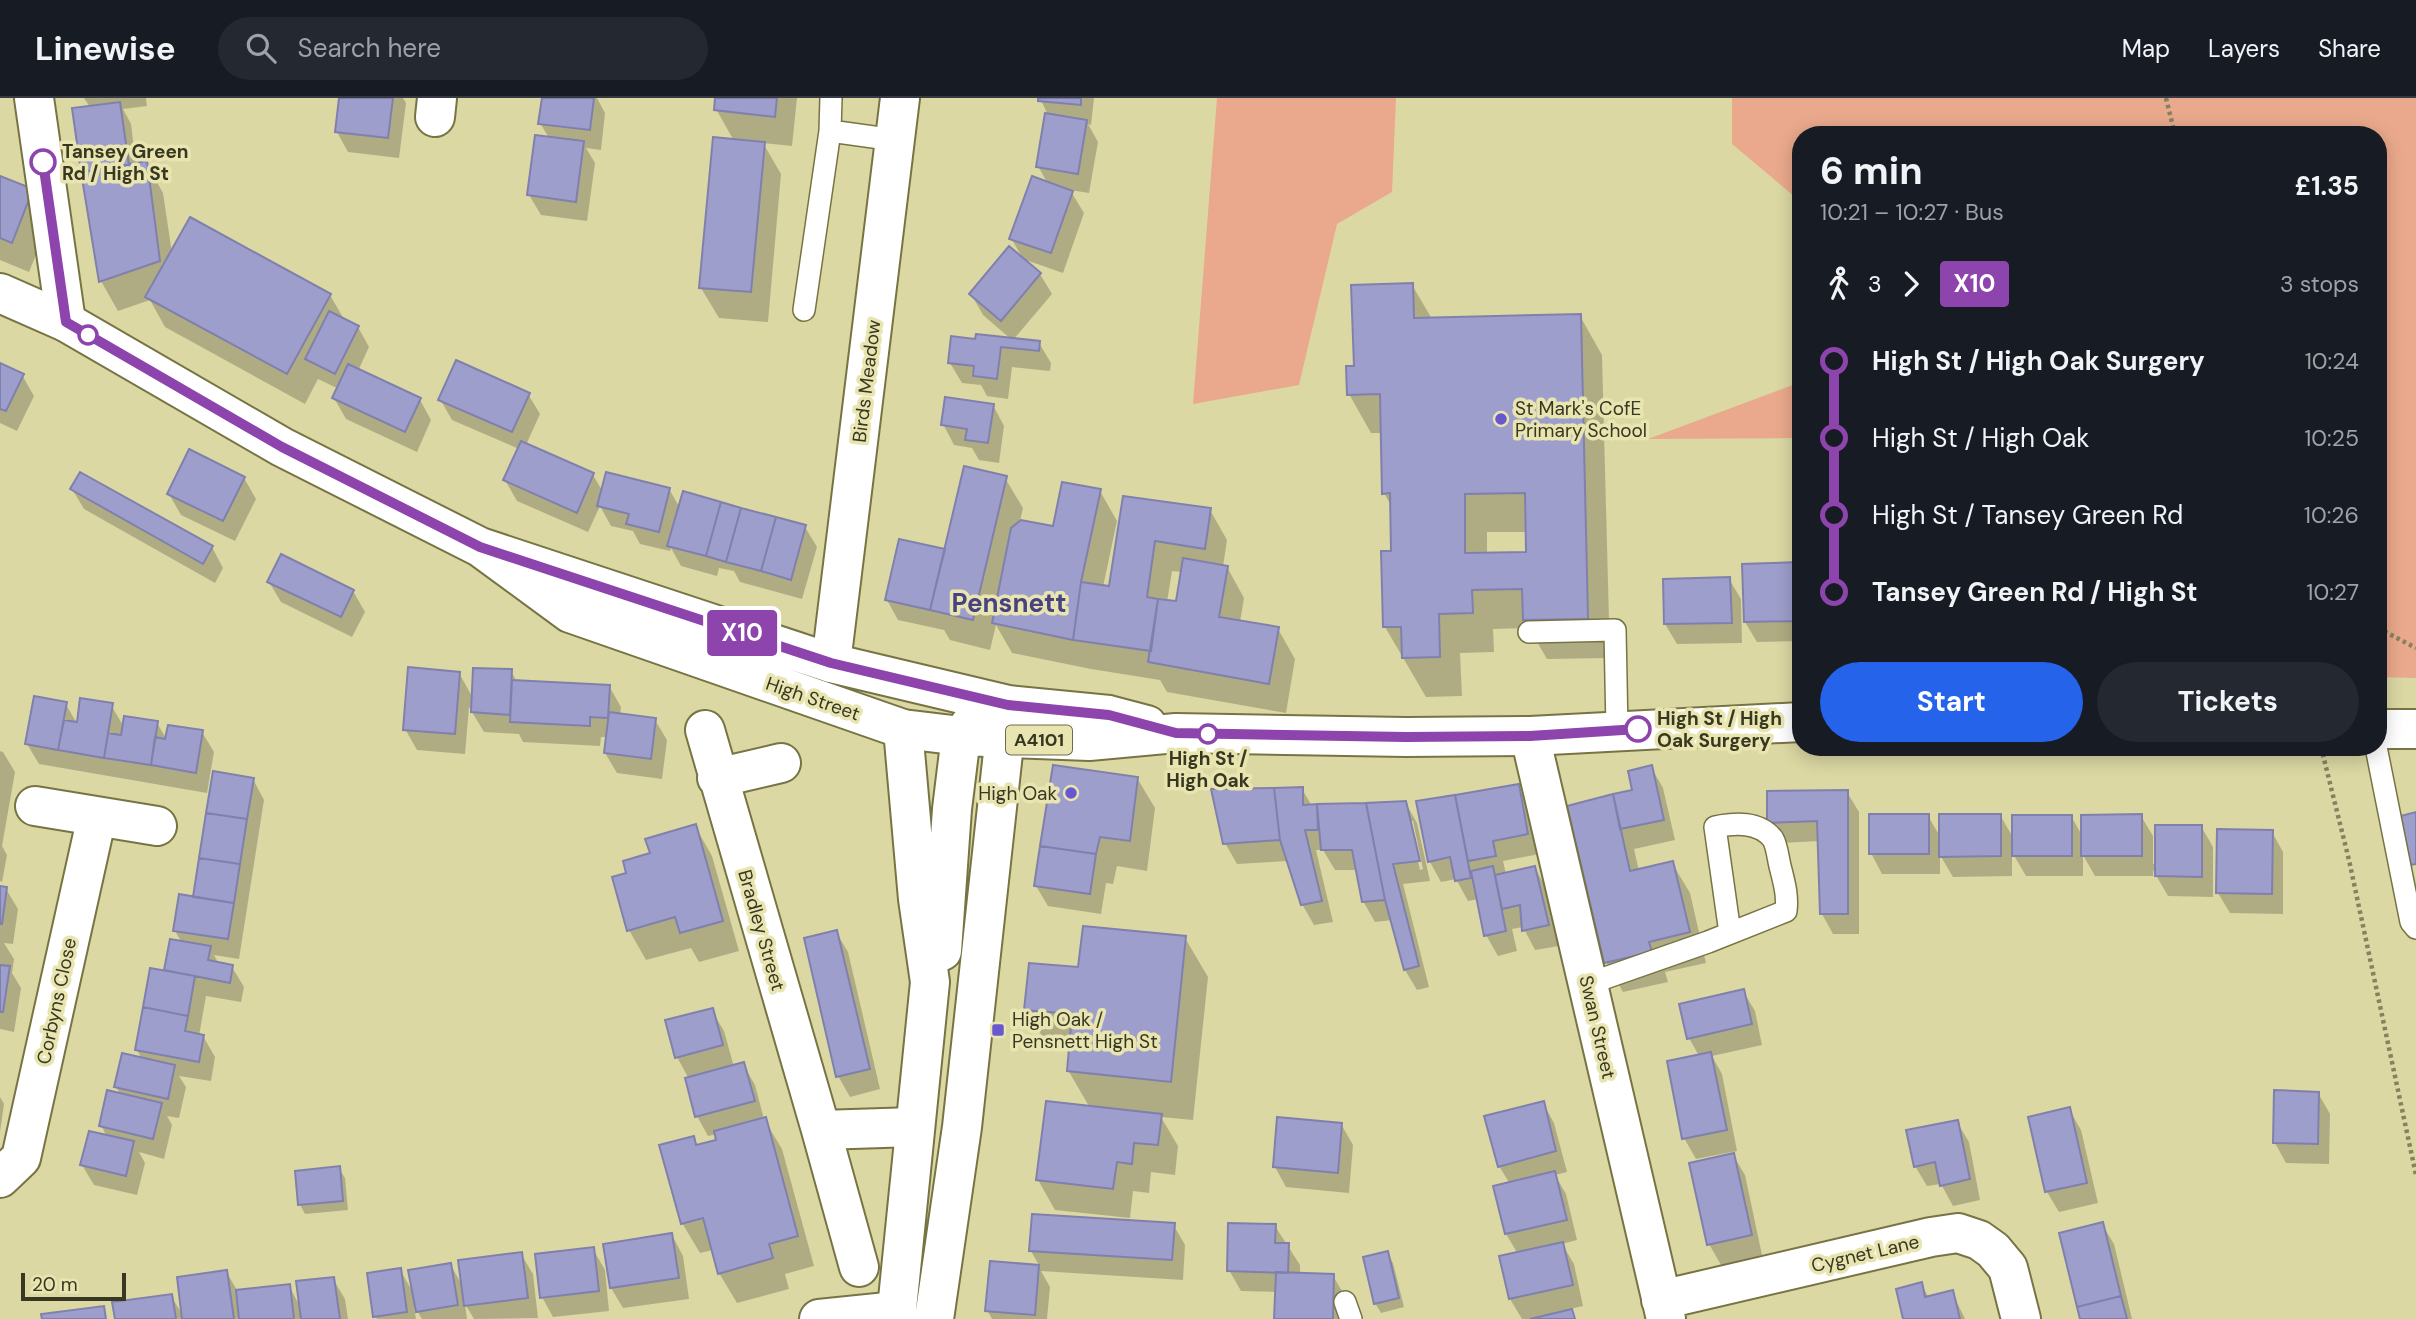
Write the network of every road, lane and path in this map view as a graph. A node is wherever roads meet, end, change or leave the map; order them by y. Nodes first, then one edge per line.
1 (34, 98) edge
2 (831, 98) edge
3 (900, 98) edge
4 (2166, 98) edge
5 (2173, 126) edge
6 (830, 131) junction
7 (895, 140) junction
8 (0, 293) edge
9 (804, 310) dead end
10 (66, 322) junction
11 (480, 547) junction
12 (1529, 632) dead end
13 (2387, 633) edge
14 (2416, 649) edge
15 (831, 663) junction
16 (1001, 714) junction
17 (1792, 722) edge
18 (903, 729) junction
19 (2387, 729) edge
20 (2416, 729) edge
21 (705, 730) dead end
22 (1617, 730) junction
23 (961, 736) junction
24 (1530, 736) junction
25 (2323, 756) edge
26 (2378, 756) edge
27 (781, 763) dead end
28 (717, 778) junction
29 (35, 806) dead end
30 (97, 816) junction
31 (157, 826) dead end
32 (2416, 928) edge
33 (1730, 933) junction
34 (930, 982) junction
35 (1588, 985) junction
36 (914, 1127) junction
37 (962, 1127) junction
38 (821, 1130) junction
39 (2416, 1175) edge
40 (0, 1178) edge
41 (859, 1267) dead end
42 (1663, 1310) edge
43 (896, 1315) edge
44 (934, 1315) edge
45 (819, 1319) edge
46 (2021, 1319) edge

1 - 10 main road
2 - 6 lane
3 - 7 main road, Birds Meadow
4 - 5 path
6 - 7 lane
6 - 9 lane
7 - 15 main road, Birds Meadow
8 - 10 main road, High Street / A4101
10 - 11 main road, High Street / A4101
11 - 15 main road, High Street / A4101
11 - 18 main road, High Street / A4101
12 - 22 lane
13 - 14 path
15 - 16 main road, High Street / A4101
16 - 23 main road
16 - 24 main road, High Street / A4101
16 - 37 main road
17 - 22 main road, High Street / A4101
18 - 23 main road, High Street / A4101
18 - 34 main road
19 - 20 main road
21 - 28 main road, Bradley Street
22 - 24 main road, High Street / A4101
23 - 34 main road
24 - 35 main road, Swan Street
25 - 39 path
26 - 32 lane
27 - 28 main road
28 - 38 main road, Bradley Street
29 - 30 main road
30 - 31 main road
30 - 40 main road, Corbyns Close
33 - 33 lane
33 - 35 lane
34 - 36 main road
35 - 42 main road, Swan Street
36 - 37 main road
36 - 38 main road
36 - 43 main road
37 - 44 main road
38 - 41 main road, Bradley Street
42 - 46 main road, Cygnet Lane
43 - 44 main road
43 - 45 main road

